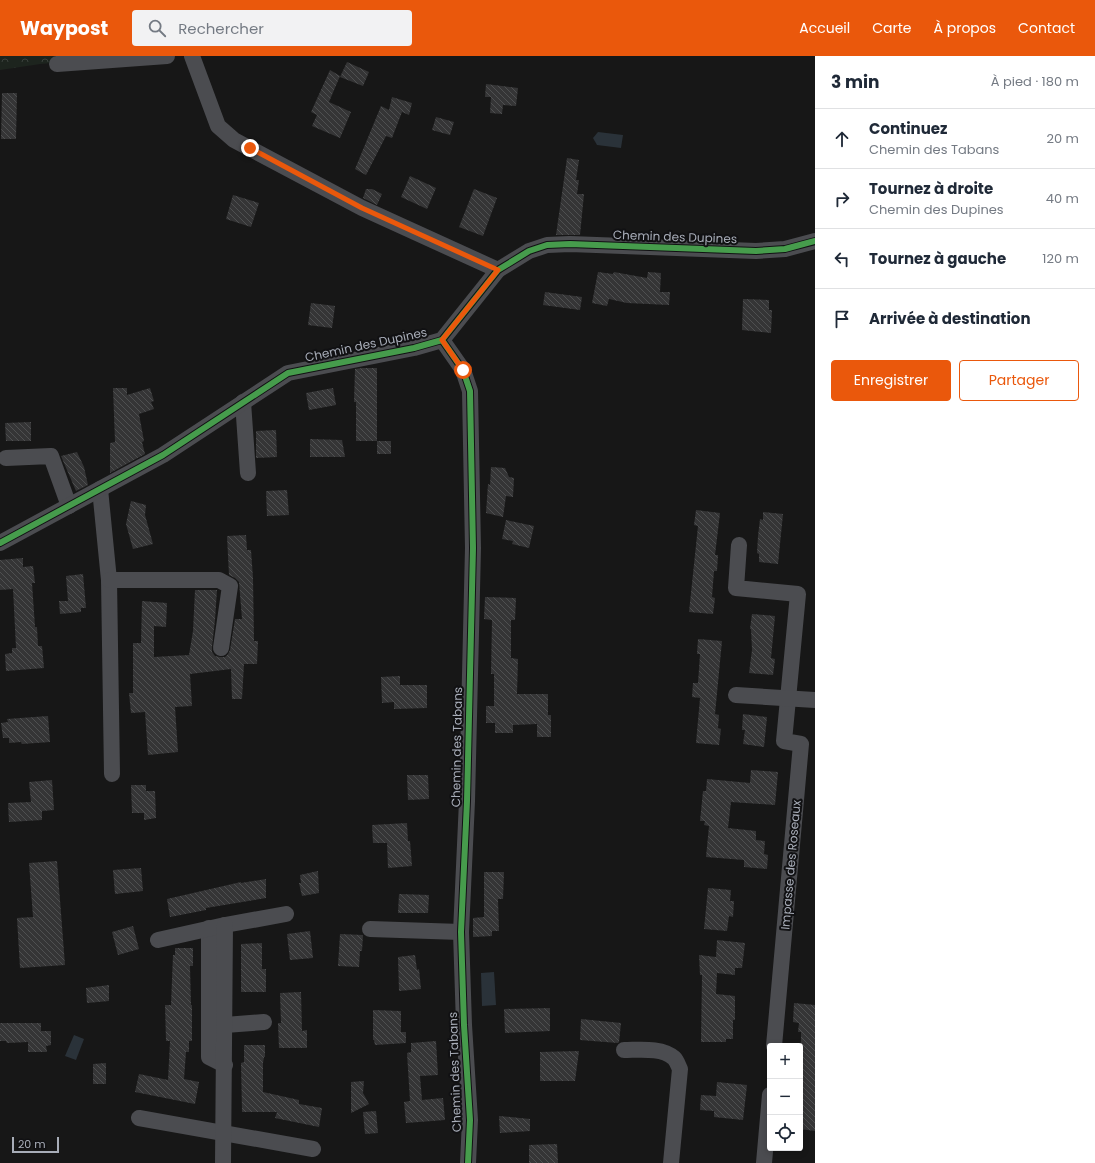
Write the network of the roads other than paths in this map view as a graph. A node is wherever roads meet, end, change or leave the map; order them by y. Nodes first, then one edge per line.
1 (167, 56) edge
2 (192, 56) edge
3 (57, 64) dead end
4 (815, 241) edge
5 (498, 270) junction
6 (442, 340) junction
7 (243, 402) junction
8 (6, 458) dead end
9 (248, 473) dead end
10 (100, 489) junction
11 (69, 506) junction
12 (0, 543) edge
13 (739, 545) dead end
14 (109, 580) junction
15 (221, 648) dead end
16 (736, 695) dead end
17 (788, 699) junction
18 (815, 700) edge
19 (112, 774) dead end
20 (286, 914) dead end
21 (225, 925) junction
22 (209, 928) junction
23 (370, 929) dead end
24 (461, 932) junction
25 (158, 940) dead end
26 (264, 1022) dead end
27 (225, 1025) junction
28 (774, 1043) edge
29 (624, 1050) dead end
30 (225, 1065) junction
31 (768, 1115) edge
32 (139, 1118) dead end
33 (223, 1134) junction
34 (313, 1149) dead end
35 (223, 1163) edge
36 (468, 1163) edge
37 (671, 1163) edge
38 (764, 1163) edge

1 - 3 street
2 - 5 street
4 - 5 street, Chemin des Dupines
5 - 6 street, Chemin des Dupines
6 - 7 street, Chemin des Dupines
6 - 24 street, Chemin des Tabans
7 - 9 street
7 - 10 street, Chemin des Dupines
8 - 11 street
10 - 11 street, Chemin des Dupines
10 - 14 street
11 - 12 street, Chemin des Dupines
13 - 17 street, Impasse des Roseaux
14 - 15 street
14 - 19 street
16 - 17 street
17 - 18 street
17 - 28 street, Impasse des Roseaux
20 - 21 street
21 - 22 street
21 - 27 street
22 - 25 street
22 - 30 street
23 - 24 street
24 - 36 street, Chemin des Tabans
26 - 27 street
27 - 30 street
29 - 37 street
30 - 33 street
31 - 38 street
32 - 33 street
33 - 34 street
33 - 35 street

